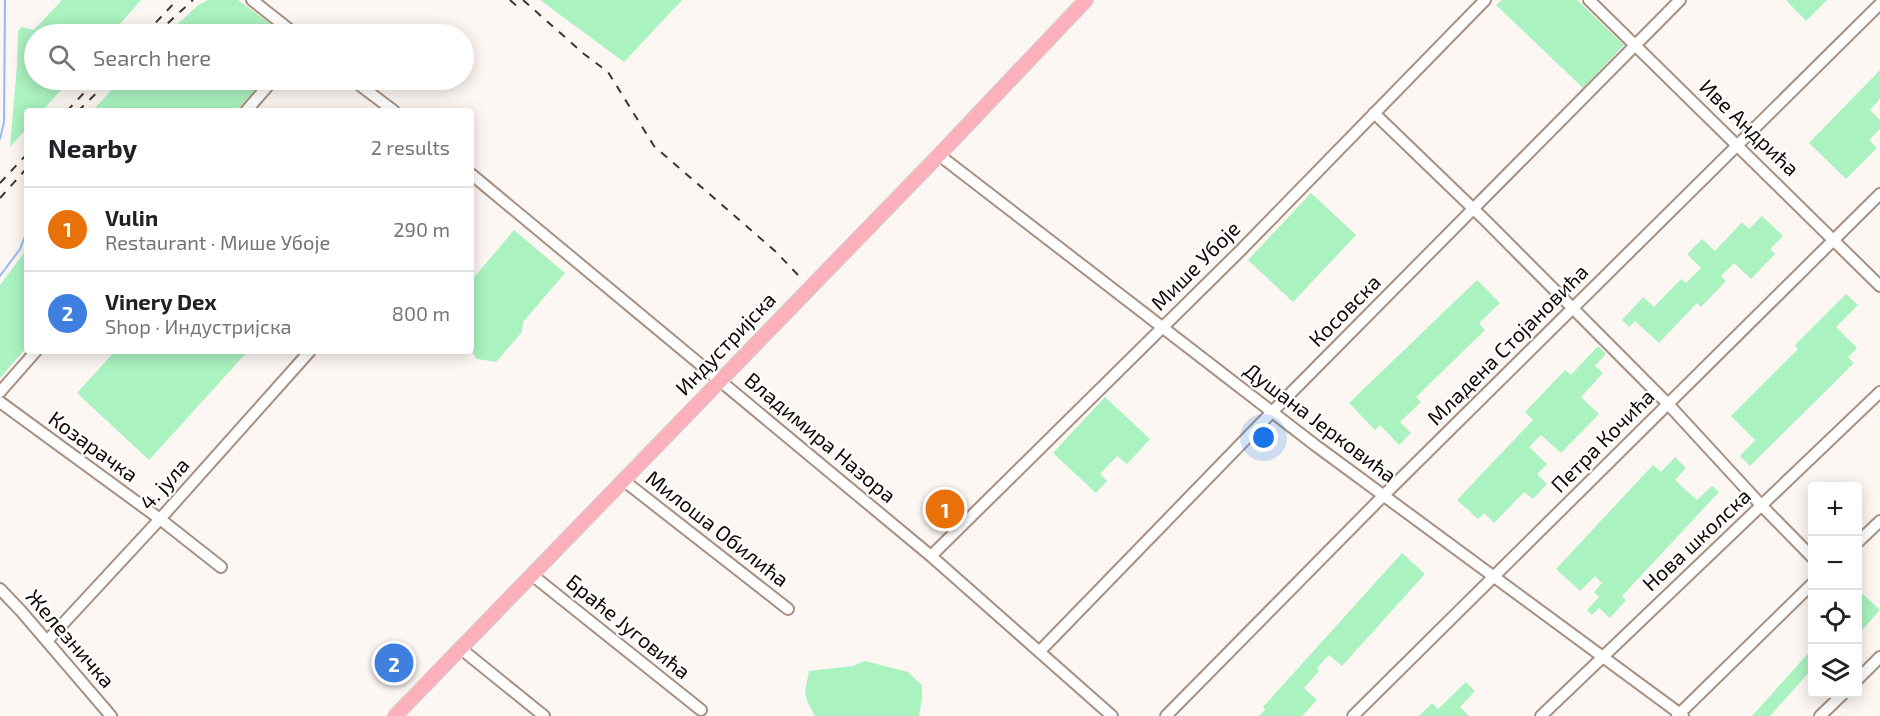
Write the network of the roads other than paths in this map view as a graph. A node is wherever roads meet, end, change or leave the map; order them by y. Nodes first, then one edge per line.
1 (252, 0) edge
2 (1086, 0) edge
3 (1485, 0) edge
4 (1588, 0) edge
5 (1680, 0) edge
6 (1880, 4) edge
7 (282, 24) edge
8 (1636, 45) junction
9 (264, 90) edge
10 (366, 90) edge
11 (249, 108) edge
12 (390, 108) edge
13 (1374, 113) junction
14 (1737, 145) junction
15 (939, 155) junction
16 (474, 176) edge
17 (1880, 194) edge
18 (1474, 209) junction
19 (1834, 239) junction
20 (1880, 286) edge
21 (1572, 308) junction
22 (1163, 327) junction
23 (33, 354) edge
24 (303, 354) edge
25 (720, 380) junction
26 (0, 392) edge
27 (1880, 392) edge
28 (0, 402) edge
29 (1668, 404) junction
30 (1272, 412) junction
31 (622, 480) junction
32 (1383, 496) junction
33 (1761, 506) junction
34 (160, 519) junction
35 (1880, 522) edge
36 (1862, 538) edge
37 (1808, 553) edge
38 (931, 556) junction
39 (221, 567) dead end
40 (531, 575) junction
41 (1493, 576) junction
42 (1808, 588) edge
43 (0, 589) edge
44 (788, 609) dead end
45 (47, 641) junction
46 (460, 648) junction
47 (1040, 651) junction
48 (1602, 657) junction
49 (1880, 657) edge
50 (1862, 674) edge
51 (1838, 698) edge
52 (701, 710) dead end
53 (1680, 715) edge
54 (111, 716) edge
55 (395, 716) edge
56 (544, 716) edge
57 (1112, 716) edge
58 (1166, 716) edge
59 (1353, 716) edge
60 (1541, 716) edge
61 (1820, 716) edge

1 - 7 street
2 - 15 main road, Индустријска
3 - 13 street, Мише Убоје
4 - 8 street, Иве Андрића
5 - 8 street, Косовска
6 - 14 street, Младена Стојановића
8 - 14 street, Иве Андрића
8 - 18 street, Косовска
9 - 11 street
10 - 12 street
13 - 18 street
13 - 22 street, Мише Убоје
14 - 19 street, Иве Андрића
14 - 21 street, Младена Стојановића
15 - 22 street, Душана Јерковића
15 - 25 main road, Индустријска
16 - 25 street, Владимира Назора
17 - 19 street, Петра Кочића
18 - 21 street
18 - 30 street, Косовска
19 - 20 street, Иве Андрића
19 - 29 street, Петра Кочића
21 - 29 street
21 - 32 street, Младена Стојановића
22 - 30 street, Душана Јерковића
22 - 38 street, Мише Убоје
23 - 26 street
24 - 34 street, 4. јула
25 - 31 main road, Индустријска
25 - 38 street, Владимира Назора
27 - 33 street, Нова школска
28 - 34 street, Козарачка
29 - 33 street
29 - 41 street, Петра Кочића
30 - 32 street, Душана Јерковића
30 - 47 street, Косовска
31 - 40 main road, Индустријска
31 - 44 street, Милоша Обилића
32 - 41 street, Душана Јерковића
32 - 58 street, Младена Стојановића
33 - 37 street
33 - 48 street, Нова школска
34 - 39 street, Козарачка
34 - 45 street, 4. јула
35 - 36 street
38 - 47 street, Владимира Назора
40 - 46 main road, Индустријска
40 - 52 street, Браће Југовића
41 - 48 street, Душана Јерковића
41 - 59 street, Петра Кочића
42 - 53 street
43 - 45 street, Железничка
45 - 54 street, Железничка
46 - 55 main road, Индустријска
46 - 56 street
47 - 57 street, Владимира Назора
48 - 53 street, Душана Јерковића
48 - 60 street, Нова школска
49 - 50 street
51 - 61 street

